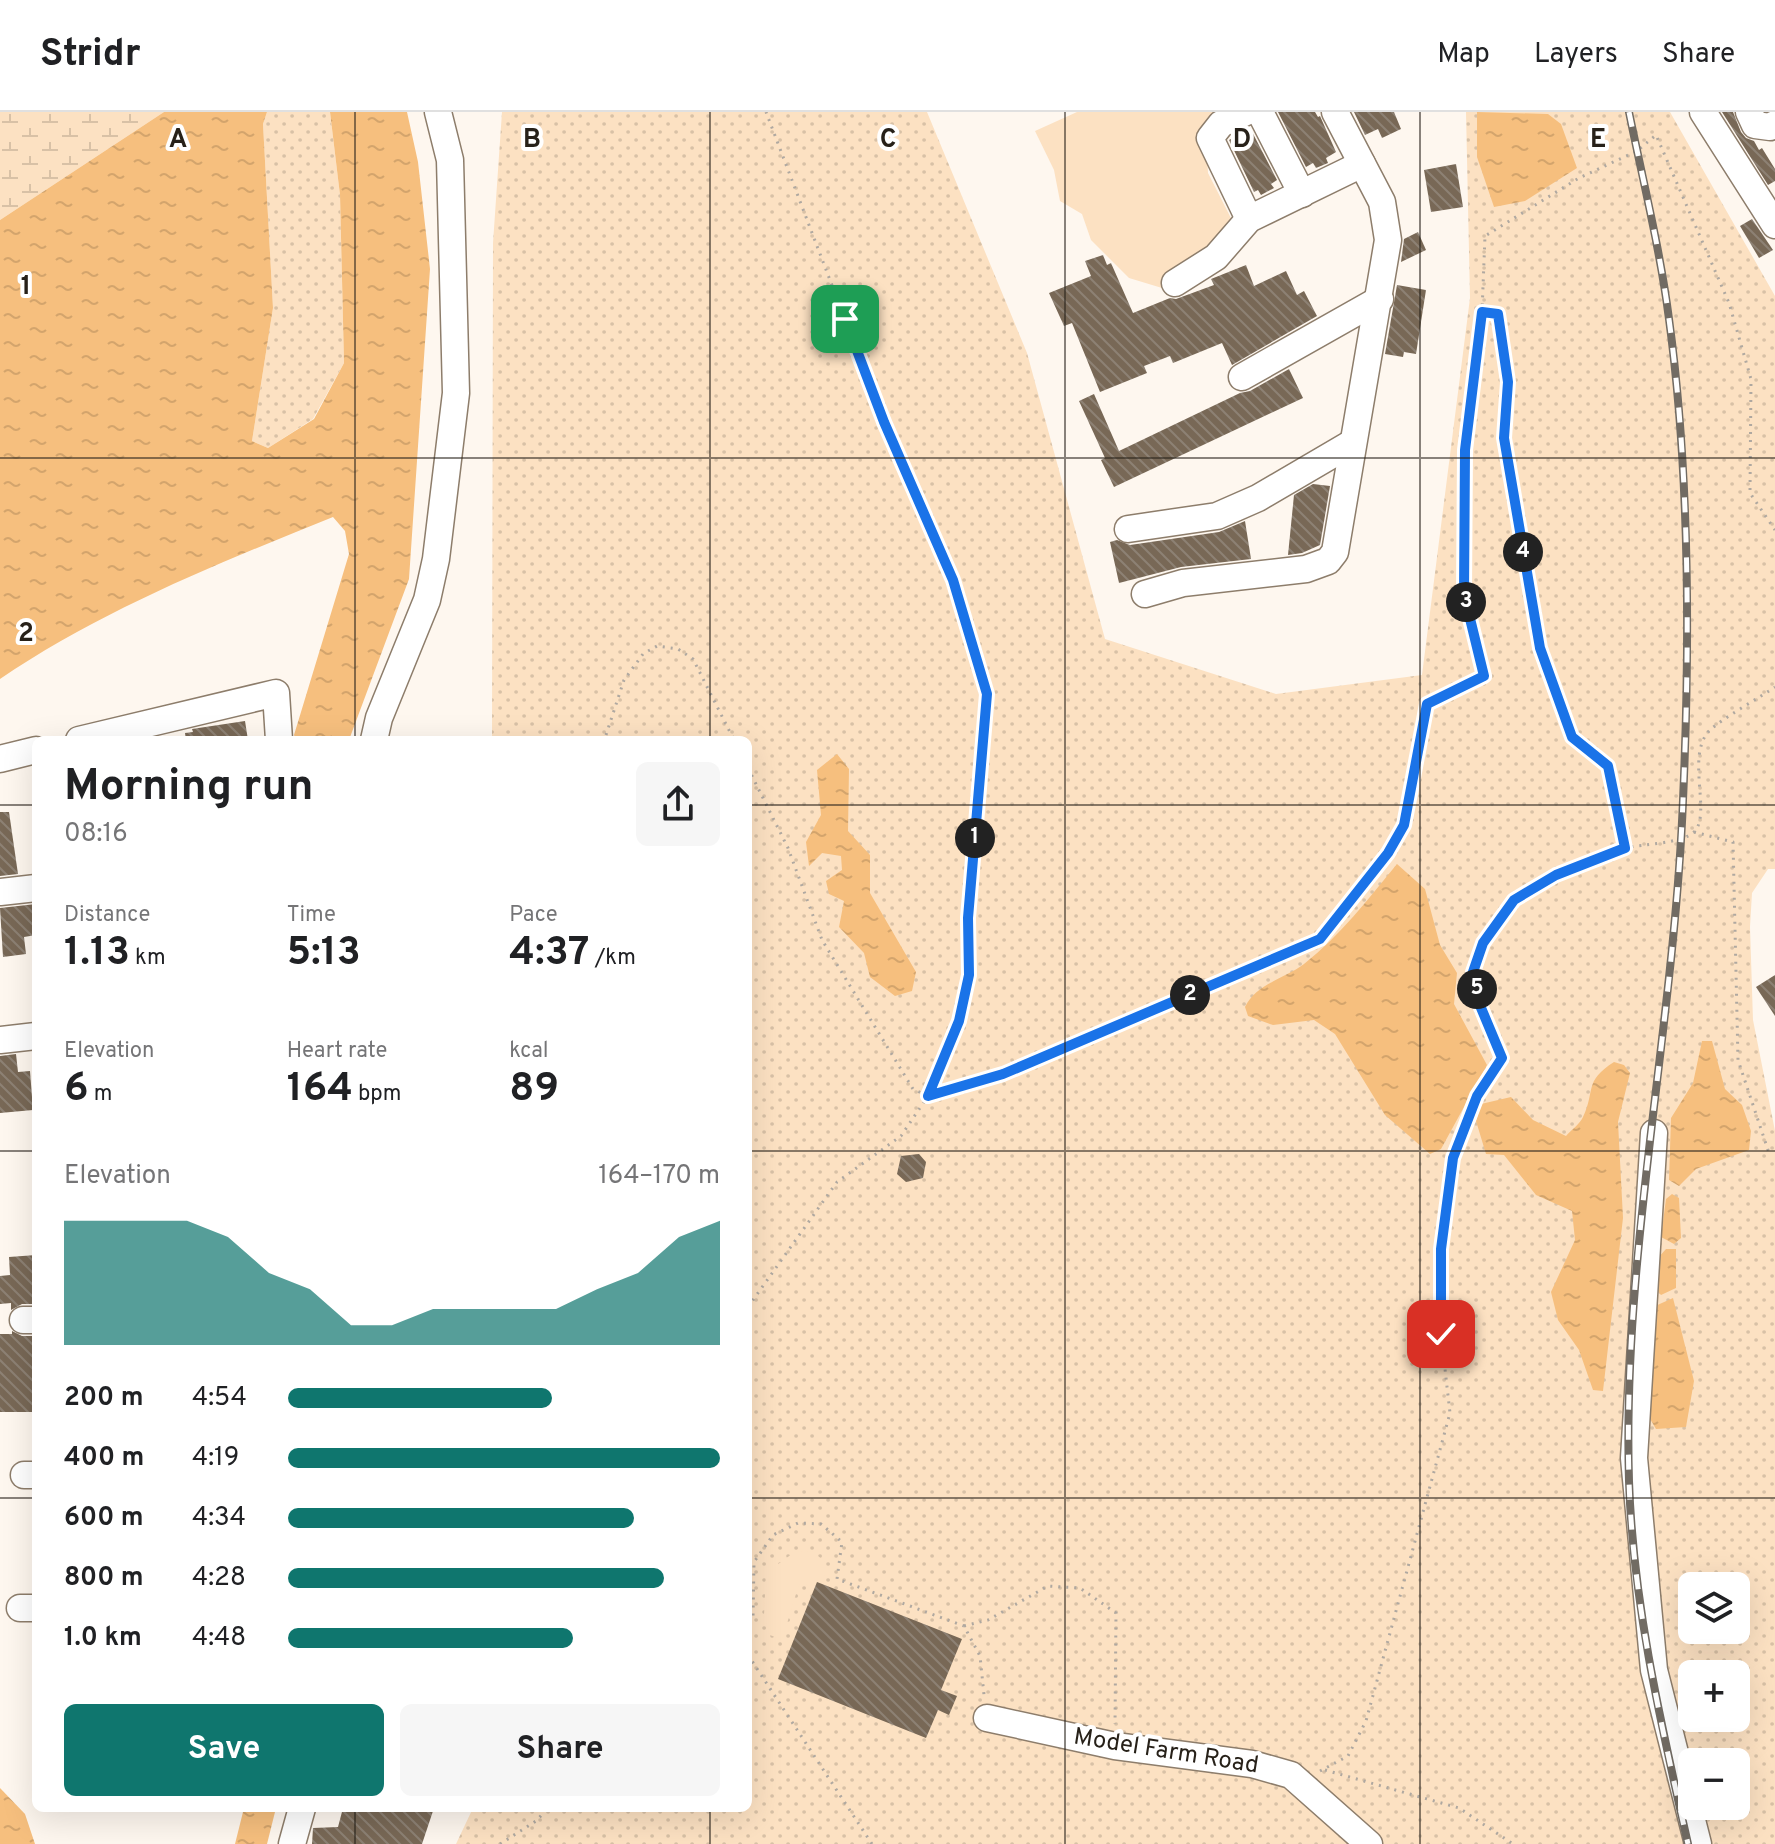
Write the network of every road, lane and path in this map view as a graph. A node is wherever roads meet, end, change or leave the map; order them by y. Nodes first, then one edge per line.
1 (438, 112) edge
2 (766, 112) edge
3 (1246, 112) edge
4 (1260, 112) edge
5 (1335, 112) edge
6 (1703, 112) edge
7 (1749, 112) edge
8 (1775, 124) edge
9 (1362, 164) junction
10 (1302, 194) junction
11 (1249, 219) junction
12 (1775, 225) edge
13 (1175, 283) dead end
14 (1380, 299) junction
15 (1482, 312) junction
16 (1242, 377) dead end
17 (1352, 443) junction
18 (1128, 529) dead end
19 (1775, 530) edge
20 (1145, 594) dead end
21 (1775, 687) edge
22 (606, 735) dead end
23 (96, 736) edge
24 (279, 736) edge
25 (375, 736) edge
26 (732, 736) edge
27 (32, 751) edge
28 (0, 759) edge
29 (752, 776) edge
30 (1694, 832) junction
31 (1625, 848) junction
32 (32, 888) edge
33 (0, 892) edge
34 (32, 1036) edge
35 (0, 1040) edge
36 (928, 1096) junction
37 (1654, 1133) dead end
38 (1769, 1153) dead end
39 (752, 1301) edge
40 (752, 1618) edge
41 (964, 1626) junction
42 (752, 1661) edge
43 (987, 1718) joint
44 (1115, 1746) junction
45 (1324, 1770) junction
46 (1291, 1775) junction
47 (301, 1812) edge
48 (544, 1812) edge
49 (292, 1844) edge
50 (500, 1844) edge
51 (872, 1844) edge
52 (1369, 1844) edge
53 (1513, 1844) edge
54 (1698, 1844) edge

1 - 25 street
2 - 36 path
3 - 11 street
4 - 10 street
5 - 9 street
6 - 12 street
7 - 8 street
9 - 10 street
9 - 14 street
10 - 11 street
11 - 13 street
14 - 16 street
14 - 17 street
15 - 19 path
15 - 31 path
15 - 36 path
17 - 18 street
17 - 20 street
21 - 30 path
22 - 26 path
23 - 24 street
27 - 28 street
29 - 36 path
30 - 31 path
30 - 38 path
31 - 45 path
32 - 33 street
34 - 35 street
36 - 39 path
37 - 54 street
40 - 41 path
41 - 43 path
41 - 44 path
42 - 51 path
43 - 44 street, Model Farm Road
44 - 46 street, Model Farm Road
45 - 46 path
45 - 53 path
46 - 52 street, Model Farm Road
47 - 49 street
48 - 50 path

